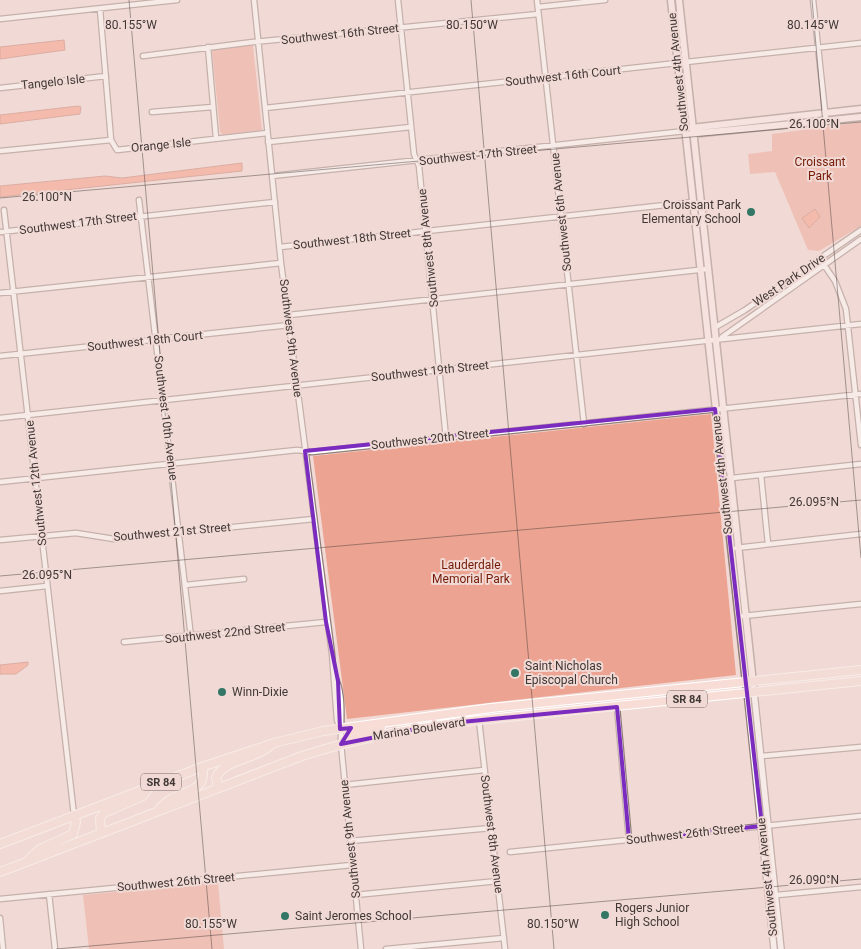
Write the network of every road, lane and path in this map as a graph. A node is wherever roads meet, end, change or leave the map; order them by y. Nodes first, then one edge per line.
1 (176, 0) edge
2 (254, 0) edge
3 (398, 0) edge
4 (537, 0) edge
5 (606, 0) edge
6 (671, 0) edge
7 (679, 0) edge
8 (813, 0) edge
9 (538, 7) junction
10 (100, 9) junction
11 (538, 14) junction
12 (0, 20) edge
13 (400, 28) junction
14 (258, 42) junction
15 (861, 43) edge
16 (208, 48) junction
17 (818, 48) junction
18 (143, 56) dead end
19 (685, 62) junction
20 (677, 63) junction
21 (106, 76) junction
22 (546, 78) junction
23 (0, 88) edge
24 (407, 93) junction
25 (213, 106) junction
26 (264, 108) junction
27 (861, 109) edge
28 (152, 112) dead end
29 (825, 112) junction
30 (861, 117) edge
31 (826, 121) junction
32 (411, 127) junction
33 (693, 127) junction
34 (685, 131) junction
35 (267, 133) junction
36 (694, 135) junction
37 (216, 138) junction
38 (111, 140) junction
39 (268, 142) junction
40 (553, 147) junction
41 (0, 151) edge
42 (417, 161) junction
43 (272, 176) junction
44 (139, 200) dead end
45 (274, 202) junction
46 (692, 202) junction
47 (4, 210) dead end
48 (560, 215) junction
49 (141, 216) junction
50 (861, 230) edge
51 (426, 231) junction
52 (0, 232) edge
53 (6, 232) junction
54 (861, 239) edge
55 (280, 247) junction
56 (820, 259) junction
57 (281, 263) junction
58 (824, 266) junction
59 (704, 269) junction
60 (148, 278) junction
61 (569, 284) junction
62 (14, 290) junction
63 (0, 293) edge
64 (433, 299) junction
65 (289, 315) junction
66 (861, 324) edge
67 (290, 325) junction
68 (848, 325) junction
69 (714, 328) junction
70 (718, 338) junction
71 (156, 340) junction
72 (708, 340) junction
73 (21, 354) junction
74 (576, 354) junction
75 (0, 356) edge
76 (439, 370) junction
77 (297, 386) junction
78 (858, 394) edge
79 (164, 400) junction
80 (723, 408) junction
81 (715, 410) junction
82 (29, 415) junction
83 (0, 418) edge
84 (584, 424) junction
85 (446, 438) junction
86 (861, 445) edge
87 (305, 451) junction
88 (172, 464) junction
89 (861, 464) edge
90 (761, 475) junction
91 (35, 478) junction
92 (731, 478) junction
93 (723, 479) junction
94 (0, 482) edge
95 (314, 519) junction
96 (179, 532) junction
97 (861, 534) edge
98 (42, 535) junction
99 (0, 540) edge
100 (768, 544) junction
101 (738, 547) junction
102 (730, 548) junction
103 (244, 579) dead end
104 (185, 585) junction
105 (47, 586) junction
106 (0, 592) edge
107 (861, 604) edge
108 (746, 616) junction
109 (738, 617) junction
110 (326, 622) junction
111 (191, 637) junction
112 (124, 642) dead end
113 (861, 670) edge
114 (861, 681) edge
115 (750, 682) junction
116 (751, 692) junction
117 (616, 707) junction
118 (490, 708) junction
119 (479, 720) junction
120 (389, 723) junction
121 (340, 728) junction
122 (274, 743) junction
123 (341, 744) junction
124 (861, 747) edge
125 (762, 756) junction
126 (202, 767) junction
127 (484, 770) junction
128 (344, 785) junction
129 (149, 787) junction
130 (219, 788) junction
131 (156, 812) junction
132 (74, 816) junction
133 (861, 816) edge
134 (770, 825) junction
135 (762, 826) junction
136 (491, 828) junction
137 (101, 833) junction
138 (629, 840) junction
139 (350, 841) junction
140 (0, 844) edge
141 (510, 852) dead end
142 (25, 862) junction
143 (352, 865) junction
144 (0, 872) edge
145 (498, 881) junction
146 (861, 886) edge
147 (49, 894) junction
148 (355, 895) junction
149 (777, 895) junction
150 (0, 899) edge
151 (0, 918) edge
152 (504, 938) junction
153 (3, 949) edge
154 (55, 949) edge
155 (360, 949) edge
156 (386, 949) edge
157 (505, 949) edge
158 (774, 949) edge
159 (781, 949) edge

1 - 10 street
2 - 14 street, Southwest 9th Avenue
3 - 13 street, Southwest 8th Avenue
4 - 9 street, Southwest 6th Avenue
5 - 9 street
6 - 20 main road, Southwest 4th Avenue
7 - 19 main road, Southwest 4th Avenue
8 - 17 street
9 - 11 street, Southwest 6th Avenue
10 - 12 street
10 - 21 street
11 - 13 street, Southwest 16th Street
11 - 22 street, Southwest 6th Avenue
13 - 14 street, Southwest 16th Street
13 - 24 street, Southwest 8th Avenue
14 - 16 street, Southwest 16th Street
14 - 26 street, Southwest 9th Avenue
15 - 17 street, Southwest 16th Court
16 - 18 street, Southwest 16th Street
16 - 25 street
17 - 19 street, Southwest 16th Court
17 - 29 street
19 - 20 street, Southwest 16th Court
19 - 33 main road, Southwest 4th Avenue
20 - 22 street, Southwest 16th Court
20 - 34 main road, Southwest 4th Avenue
21 - 23 street, Tangelo Isle
21 - 38 street
22 - 24 street, Southwest 16th Court
22 - 40 street, Southwest 6th Avenue
24 - 26 street, Southwest 16th Court
24 - 32 street, Southwest 8th Avenue
25 - 28 street
25 - 37 street
26 - 35 street, Southwest 9th Avenue
27 - 29 main road, Southwest 17th Street
29 - 31 street
29 - 33 main road, Southwest 17th Street
30 - 31 main road
31 - 36 main road
32 - 39 street
32 - 42 street, Southwest 8th Avenue
33 - 34 main road, Southwest 17th Street
33 - 36 main road, Southwest 4th Avenue
34 - 36 main road
34 - 40 street, Southwest 17th Street
34 - 46 main road, Southwest 4th Avenue
35 - 37 street, Orange Isle
35 - 39 street, Southwest 9th Avenue
36 - 59 main road, Southwest 4th Avenue
37 - 38 street, Orange Isle
38 - 41 street, Orange Isle
39 - 43 street, Southwest 9th Avenue
40 - 42 street, Southwest 17th Street
40 - 48 street, Southwest 6th Avenue
42 - 43 street, Southwest 17th Street
42 - 51 street, Southwest 8th Avenue
43 - 45 street, Southwest 9th Avenue
44 - 49 street, Southwest 10th Avenue
45 - 49 street, Southwest 17th Street
45 - 55 street, Southwest 9th Avenue
46 - 48 street, Southwest 18th Street
46 - 59 main road, Southwest 4th Avenue
47 - 53 street, Southwest 12th Avenue
48 - 51 street, Southwest 18th Street
48 - 61 street, Southwest 6th Avenue
49 - 53 street, Southwest 17th Street
49 - 60 street, Southwest 10th Avenue
50 - 56 street, West Park Drive
51 - 55 street, Southwest 18th Street
51 - 64 street, Southwest 8th Avenue
52 - 53 street, Southwest 17th Street
53 - 62 street, Southwest 12th Avenue
54 - 58 street, West Park Drive
55 - 57 street, Southwest 9th Avenue
56 - 58 street
56 - 69 street, West Park Drive
57 - 60 street, Southwest 18th Street
57 - 65 street, Southwest 9th Avenue
58 - 68 street
58 - 70 street, West Park Drive
59 - 61 street
59 - 69 main road, Southwest 4th Avenue
59 - 72 main road, Southwest 4th Avenue
60 - 62 street, Southwest 18th Street
60 - 71 street, Southwest 10th Avenue
61 - 64 street
61 - 74 street, Southwest 6th Avenue
62 - 63 street, Southwest 18th Street
62 - 73 street, Southwest 12th Avenue
64 - 65 street
64 - 76 street, Southwest 8th Avenue
65 - 67 street, Southwest 9th Avenue
66 - 68 street, Southwest 19th Street
67 - 71 street, Southwest 18th Court
67 - 77 street, Southwest 9th Avenue
68 - 70 street, Southwest 19th Street
68 - 78 street
69 - 70 main road, Southwest 4th Avenue
70 - 72 street, Southwest 19th Street
70 - 80 main road, Southwest 4th Avenue
71 - 73 street, Southwest 18th Court
71 - 79 street, Southwest 10th Avenue
72 - 74 street, Southwest 19th Street
72 - 81 main road, Southwest 4th Avenue
73 - 75 street, Southwest 18th Court
73 - 82 street, Southwest 12th Avenue
74 - 76 street, Southwest 19th Street
74 - 84 street, Southwest 6th Avenue
76 - 77 street, Southwest 19th Street
76 - 85 street, Southwest 8th Avenue
77 - 79 street, Southwest 19th Street
77 - 87 street, Southwest 9th Avenue
78 - 80 street, Southwest 20th Street
78 - 86 street
79 - 82 street, Southwest 19th Street
79 - 88 street, Southwest 10th Avenue
80 - 81 street, Southwest 20th Street
80 - 92 main road, Southwest 4th Avenue
81 - 84 street, Southwest 20th Street
81 - 93 main road, Southwest 4th Avenue
82 - 83 street, Southwest 19th Street
82 - 91 street, Southwest 12th Avenue
84 - 85 street, Southwest 20th Street
85 - 87 street, Southwest 20th Street
87 - 88 street, Southwest 20th Street
87 - 95 street, Southwest 9th Avenue
88 - 91 street, Southwest 20th Street
88 - 96 street, Southwest 10th Avenue
89 - 90 street
90 - 92 street
90 - 100 street
91 - 94 street, Southwest 20th Street
91 - 98 street, Southwest 12th Avenue
92 - 93 street
92 - 101 main road, Southwest 4th Avenue
93 - 102 main road, Southwest 4th Avenue
95 - 96 street, Southwest 21st Street
95 - 110 street, Southwest 9th Avenue
96 - 98 street, Southwest 21st Street
96 - 104 street, Southwest 10th Avenue
97 - 100 street
98 - 99 street, Southwest 21st Street
98 - 105 street, Southwest 12th Avenue
100 - 101 street
101 - 102 street
101 - 108 main road, Southwest 4th Avenue
102 - 109 main road, Southwest 4th Avenue
103 - 104 street
104 - 111 street, Southwest 10th Avenue
105 - 106 street
105 - 132 street, Southwest 12th Avenue
107 - 108 street
108 - 109 street
108 - 115 main road, Southwest 4th Avenue
109 - 115 main road, Southwest 4th Avenue
110 - 111 street, Southwest 22nd Street
110 - 121 street, Southwest 9th Avenue
111 - 112 street, Southwest 22nd Street
113 - 115 main road, Marina Boulevard / SR 84
114 - 116 main road, Marina Boulevard / SR 84
115 - 116 main road, Southwest 4th Avenue
115 - 118 main road, Marina Boulevard / SR 84
116 - 117 main road, Marina Boulevard / SR 84
116 - 125 street, Southwest 4th Avenue
116 - 135 street, Southwest 4th Avenue
117 - 119 main road, Marina Boulevard / SR 84
117 - 138 street
118 - 119 main road
118 - 120 main road, Marina Boulevard / SR 84
119 - 123 main road, Marina Boulevard / SR 84
119 - 127 street, Southwest 8th Avenue
120 - 121 main road, Marina Boulevard / SR 84
120 - 123 main road
121 - 122 main road, Marina Boulevard / SR 84
121 - 123 street, Southwest 9th Avenue
122 - 126 main road, Marina Boulevard / SR 84
122 - 130 main road
123 - 128 street, Southwest 9th Avenue
123 - 130 main road, Marina Boulevard / SR 84
124 - 125 street
125 - 134 street, Southwest 4th Avenue
126 - 129 main road, Marina Boulevard / SR 84
126 - 131 main road
127 - 128 street
127 - 136 street, Southwest 8th Avenue
128 - 139 street, Southwest 9th Avenue
129 - 132 main road, Marina Boulevard / SR 84
129 - 137 main road
130 - 131 main road, Marina Boulevard / SR 84
131 - 137 main road, Marina Boulevard / SR 84
132 - 140 main road, Marina Boulevard / SR 84
132 - 142 main road
133 - 134 street, Southwest 26th Street
134 - 135 street, Southwest 26th Street
134 - 149 street, Southwest 4th Avenue
135 - 138 street, Southwest 26th Street
135 - 158 street, Southwest 4th Avenue
136 - 139 street
136 - 145 street, Southwest 8th Avenue
137 - 142 main road, Marina Boulevard / SR 84
138 - 141 street, Southwest 26th Street
139 - 143 street, Southwest 9th Avenue
142 - 144 main road, Marina Boulevard / SR 84
143 - 147 street, Southwest 26th Street
143 - 148 street, Southwest 9th Avenue
145 - 148 street
145 - 152 street, Southwest 8th Avenue
146 - 149 street
147 - 150 street, Southwest 26th Street
147 - 154 street
148 - 155 street, Southwest 9th Avenue
149 - 159 street, Southwest 4th Avenue
151 - 153 street
152 - 156 street
152 - 157 street, Southwest 8th Avenue

